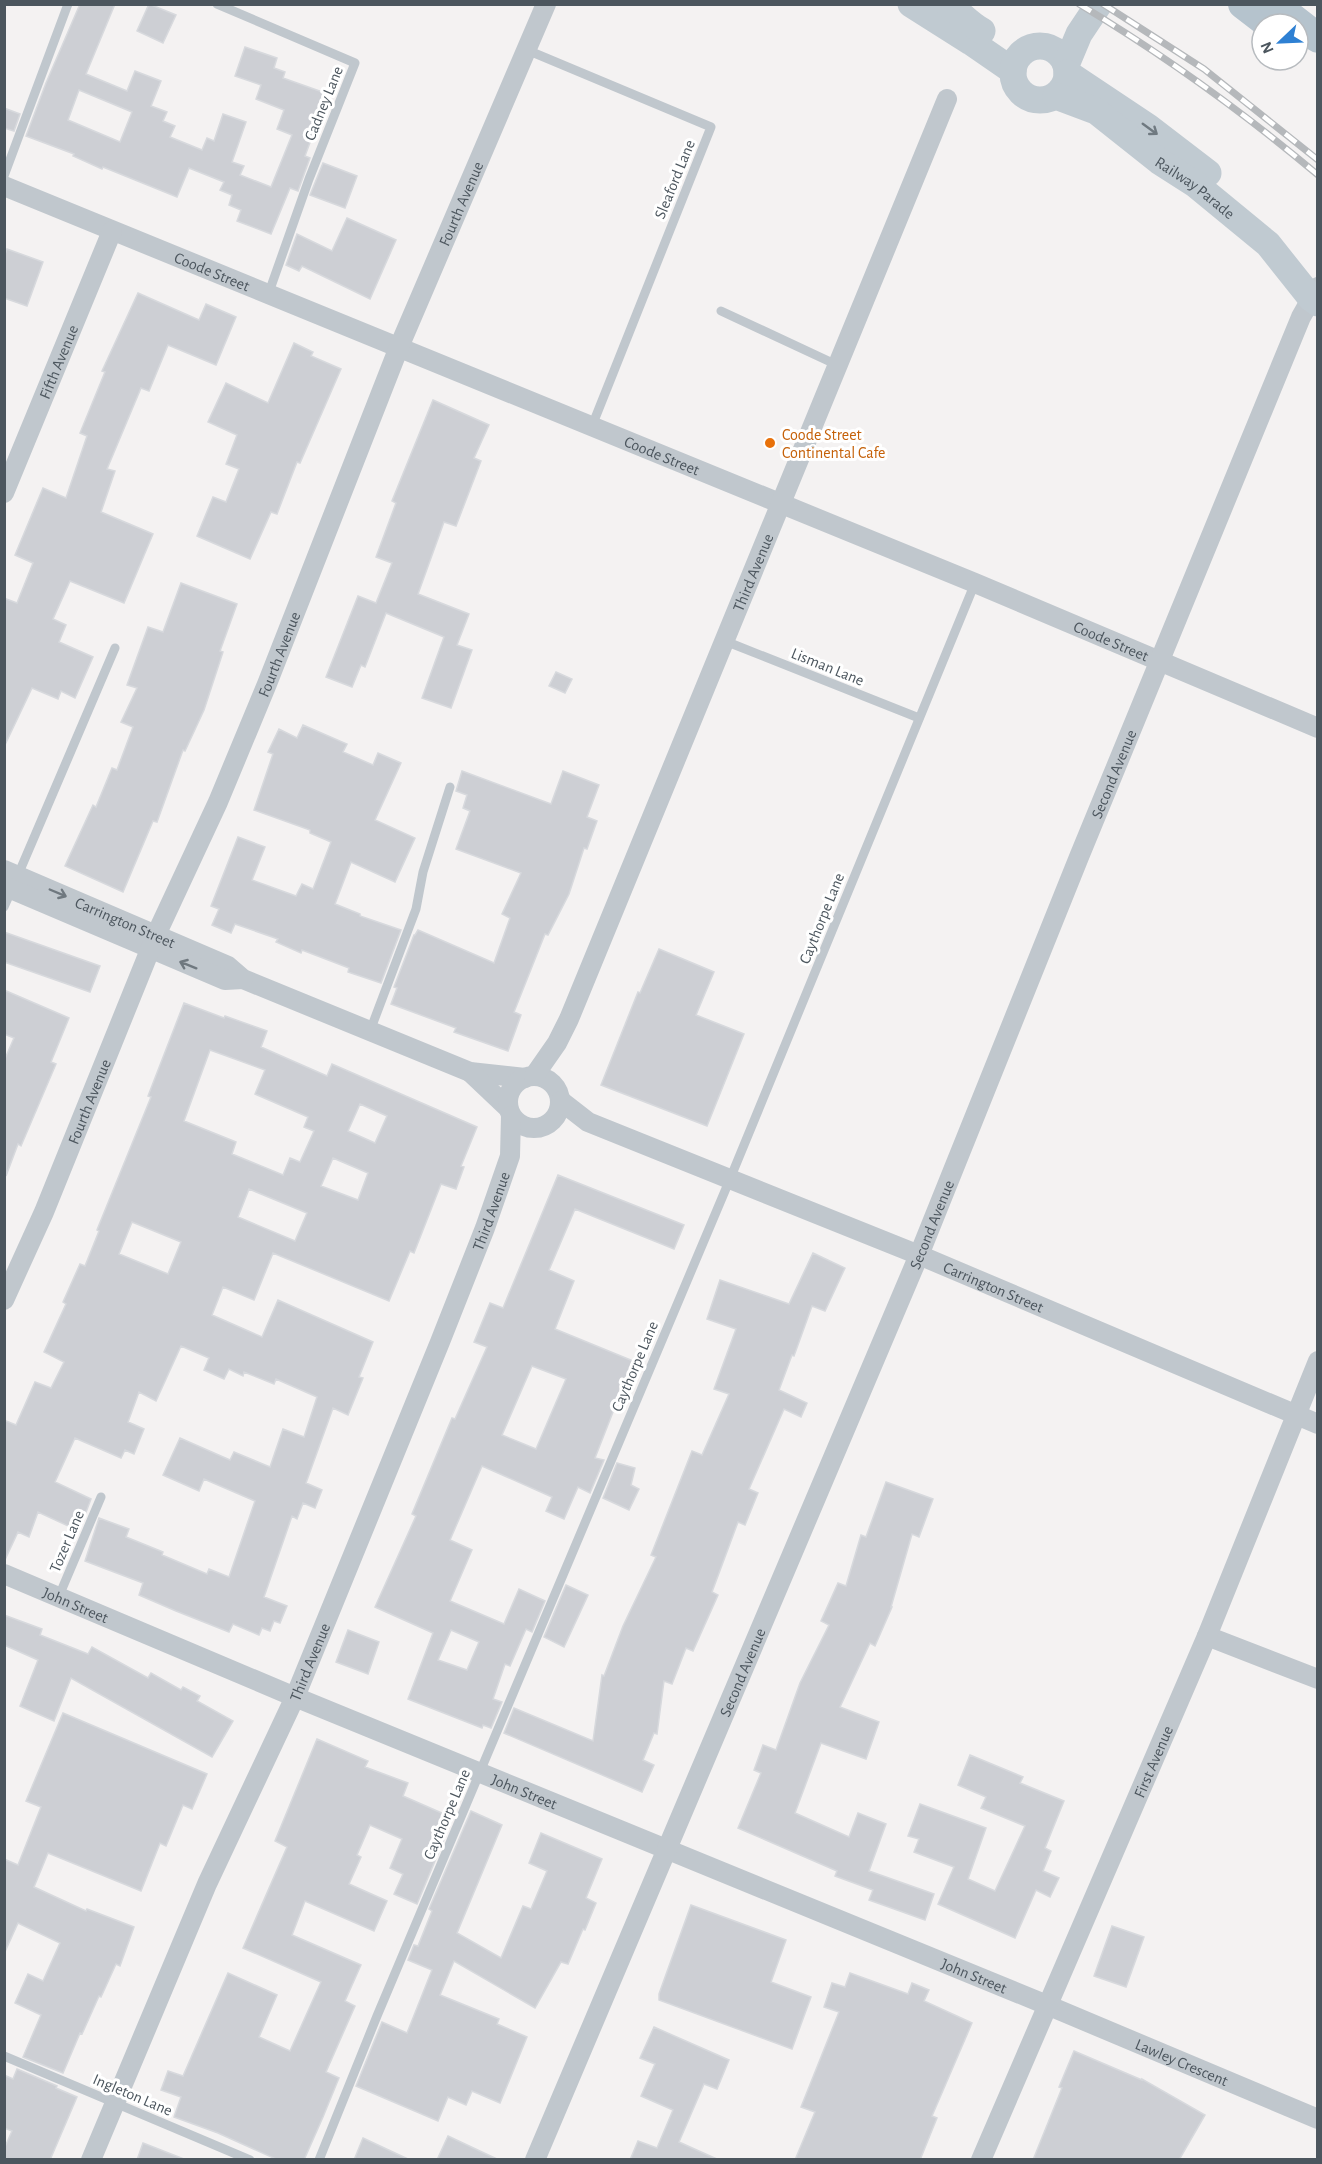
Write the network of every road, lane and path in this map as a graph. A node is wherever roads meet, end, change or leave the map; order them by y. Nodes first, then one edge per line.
1 (68, 4) edge
2 (217, 4) edge
3 (546, 4) edge
4 (911, 4) edge
5 (948, 4) edge
6 (1099, 4) edge
7 (1274, 4) edge
8 (1074, 22) edge
9 (1317, 38) edge
10 (527, 50) junction
11 (1046, 67) junction
12 (947, 99) dead end
13 (4, 176) edge
14 (4, 186) edge
15 (112, 231) junction
16 (1316, 292) edge
17 (268, 295) junction
18 (721, 310) dead end
19 (399, 347) junction
20 (837, 365) junction
21 (592, 426) junction
22 (4, 493) edge
23 (780, 503) junction
24 (975, 583) junction
25 (725, 641) junction
26 (115, 648) dead end
27 (1159, 663) junction
28 (919, 718) junction
29 (1317, 728) edge
30 (450, 788) dead end
31 (10, 880) edge
32 (4, 908) edge
33 (153, 942) junction
34 (370, 1031) junction
35 (470, 1072) junction
36 (537, 1079) junction
37 (561, 1101) junction
38 (510, 1112) junction
39 (588, 1122) junction
40 (542, 1127) junction
41 (510, 1156) junction
42 (730, 1179) junction
43 (919, 1255) junction
44 (4, 1300) edge
45 (1317, 1361) edge
46 (1297, 1415) junction
47 (1317, 1424) edge
48 (101, 1497) dead end
49 (4, 1574) edge
50 (59, 1596) junction
51 (1207, 1636) junction
52 (1317, 1679) edge
53 (295, 1697) junction
54 (480, 1773) junction
55 (667, 1850) junction
56 (1047, 2005) junction
57 (4, 2056) edge
58 (116, 2102) junction
59 (1317, 2120) edge
60 (91, 2160) edge
61 (250, 2160) edge
62 (319, 2160) edge
63 (536, 2160) edge
64 (981, 2160) edge

1 - 13 lane
2 - 17 lane, Cadney Lane
3 - 10 street, Fourth Avenue
4 - 11 street, Railway Parade
5 - 11 street, Railway Parade
6 - 8 street
7 - 9 main road
8 - 11 street
10 - 19 street, Fourth Avenue
10 - 21 lane, Sleaford Lane
11 - 16 street, Railway Parade
12 - 20 street, Third Avenue
14 - 15 street, Coode Street
15 - 17 street, Coode Street
15 - 22 street, Fifth Avenue
16 - 27 street, Second Avenue
17 - 19 street, Coode Street
18 - 20 lane
19 - 21 street, Coode Street
19 - 33 street, Fourth Avenue
20 - 23 street, Third Avenue
21 - 23 street, Coode Street
23 - 24 street, Coode Street
23 - 25 street, Third Avenue
24 - 27 street, Coode Street
24 - 28 lane, Caythorpe Lane
25 - 28 lane, Lisman Lane
25 - 36 street, Third Avenue
26 - 31 lane
27 - 29 street, Coode Street
27 - 43 street, Second Avenue
28 - 42 lane, Caythorpe Lane
30 - 34 lane
31 - 32 lane
31 - 33 street, Carrington Street
33 - 34 street, Carrington Street
33 - 44 street, Fourth Avenue
34 - 35 street, Carrington Street
35 - 36 street, Carrington Street
35 - 38 street, Carrington Street
36 - 37 street
36 - 38 street
37 - 39 street, Carrington Street
37 - 40 street
38 - 40 street
38 - 41 street, Third Avenue
39 - 40 street, Carrington Street
39 - 42 street, Carrington Street
40 - 41 street, Third Avenue
41 - 53 street, Third Avenue
42 - 43 street, Carrington Street
42 - 54 lane, Caythorpe Lane
43 - 46 street, Carrington Street
43 - 55 street, Second Avenue
45 - 46 street, First Avenue
46 - 47 street, Carrington Street
46 - 51 street, First Avenue
48 - 50 lane, Tozer Lane
49 - 50 street, John Street
50 - 53 street, John Street
51 - 52 street
51 - 56 street, First Avenue
53 - 54 street, John Street
53 - 58 street, Third Avenue
54 - 55 street, John Street
54 - 62 lane, Caythorpe Lane
55 - 56 street, John Street
55 - 63 street, Second Avenue
56 - 59 street, Lawley Crescent
56 - 64 street, First Avenue
57 - 58 lane, Ingleton Lane
58 - 60 street, Third Avenue
58 - 61 lane, Ingleton Lane

